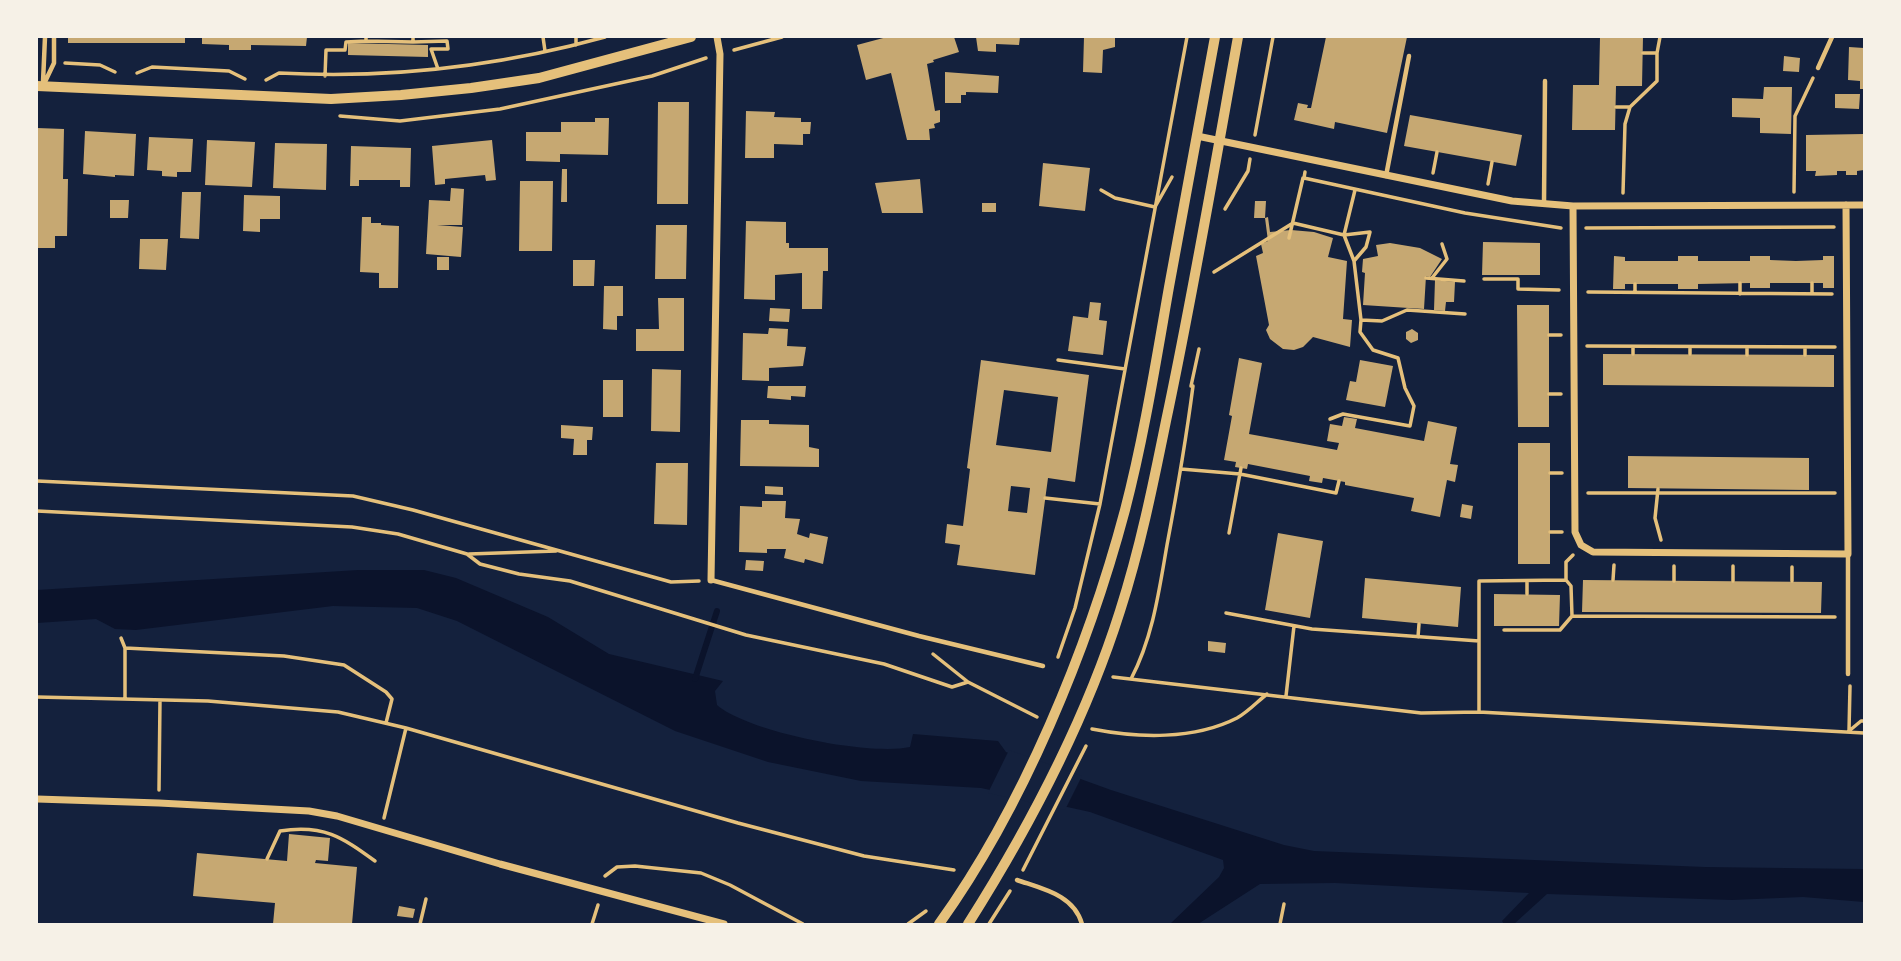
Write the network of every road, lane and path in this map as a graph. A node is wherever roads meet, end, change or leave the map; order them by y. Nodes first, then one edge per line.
1 (45, 37) edge
2 (54, 37) edge
3 (544, 37) edge
4 (576, 37) edge
5 (606, 37) edge
6 (691, 37) edge
7 (717, 37) edge
8 (1187, 37) edge
9 (1214, 37) edge
10 (1238, 37) edge
11 (1273, 37) edge
12 (1660, 37) edge
13 (1832, 37) edge
14 (366, 39) edge
15 (447, 39) edge
16 (413, 40) edge
17 (576, 45) junction
18 (545, 51) junction
19 (1643, 53) dead end
20 (1657, 53) junction
21 (1409, 56) dead end
22 (54, 63) junction
23 (1818, 68) joint
24 (439, 69) junction
25 (325, 76) junction
26 (1545, 81) dead end
27 (40, 86) edge
28 (1616, 107) dead end
29 (1630, 107) junction
30 (1196, 135) junction
31 (1220, 140) junction
32 (1253, 146) junction
33 (1492, 162) dead end
34 (1386, 176) junction
35 (1304, 178) dead end
36 (1793, 181) dead end
37 (1101, 190) dead end
38 (1354, 190) dead end
39 (1486, 196) junction
40 (1544, 204) junction
41 (1846, 205) junction
42 (1864, 205) edge
43 (1573, 206) junction
44 (1623, 206) junction
45 (1155, 207) junction
46 (1225, 209) dead end
47 (1293, 223) junction
48 (1344, 235) junction
49 (1289, 238) dead end
50 (1442, 244) dead end
51 (1354, 261) junction
52 (1213, 272) dead end
53 (1426, 278) dead end
54 (1432, 278) junction
55 (1484, 279) dead end
56 (1464, 281) dead end
57 (1740, 283) dead end
58 (1812, 283) dead end
59 (1635, 284) dead end
60 (1573, 292) junction
61 (1635, 292) junction
62 (1740, 294) junction
63 (1812, 294) junction
64 (1847, 294) junction
65 (1465, 314) dead end
66 (1361, 320) junction
67 (1573, 346) junction
68 (1633, 346) junction
69 (1690, 347) junction
70 (1748, 347) junction
71 (1805, 347) junction
72 (1847, 347) junction
73 (1633, 354) dead end
74 (1690, 354) dead end
75 (1747, 355) dead end
76 (1805, 355) dead end
77 (1058, 360) dead end
78 (1125, 369) junction
79 (1194, 377) dead end
80 (1330, 419) dead end
81 (1241, 468) dead end
82 (1181, 469) junction
83 (1240, 474) junction
84 (37, 481) edge
85 (1339, 481) dead end
86 (1659, 491) junction
87 (1575, 492) junction
88 (1848, 494) junction
89 (1045, 498) dead end
90 (1100, 504) junction
91 (37, 511) edge
92 (1229, 533) dead end
93 (1581, 545) junction
94 (562, 551) junction
95 (1662, 553) junction
96 (467, 554) junction
97 (1848, 554) junction
98 (711, 580) junction
99 (1566, 580) junction
100 (1527, 581) junction
101 (1527, 594) dead end
102 (1226, 612) dead end
103 (1572, 616) junction
104 (1848, 617) junction
105 (1419, 624) dead end
106 (1294, 626) junction
107 (1504, 630) dead end
108 (1418, 637) junction
109 (121, 638) dead end
110 (1479, 641) junction
111 (125, 648) junction
112 (1043, 666) dead end
113 (1054, 669) dead end
114 (1848, 674) joint
115 (1114, 677) dead end
116 (1130, 679) junction
117 (968, 682) dead end
118 (1286, 696) junction
119 (37, 697) edge
120 (125, 698) junction
121 (160, 700) junction
122 (1479, 712) junction
123 (1036, 713) dead end
124 (1864, 721) edge
125 (386, 723) junction
126 (1031, 724) dead end
127 (406, 728) junction
128 (1849, 731) junction
129 (1864, 733) edge
130 (37, 799) edge
131 (159, 803) junction
132 (382, 827) junction
133 (267, 859) dead end
134 (375, 861) dead end
135 (947, 880) dead end
136 (1017, 880) joint
137 (591, 887) junction
138 (602, 890) junction
139 (426, 899) dead end
140 (932, 902) dead end
141 (1284, 904) dead end
142 (422, 924) edge
143 (592, 924) edge
144 (724, 924) edge
145 (803, 924) edge
146 (908, 924) edge
147 (939, 924) edge
148 (968, 924) edge
149 (989, 924) edge
150 (1082, 924) edge
151 (1280, 924) edge

1 - 27 lane
2 - 22 lane
3 - 18 path
4 - 17 path
5 - 17 path
6 - 27 street
7 - 98 street
8 - 45 path
9 - 30 street
10 - 31 street
11 - 32 path
12 - 20 path
13 - 23 lane
14 - 16 path
14 - 25 path
15 - 16 path
15 - 24 path
17 - 18 path
18 - 24 path
19 - 20 path
20 - 29 path
21 - 34 lane
22 - 25 path
22 - 27 lane
23 - 36 path
24 - 25 path
26 - 40 lane
28 - 29 path
29 - 44 path
30 - 31 street
30 - 147 street
31 - 32 street
31 - 148 street
32 - 34 street
32 - 46 path
33 - 39 path
34 - 39 street
35 - 47 path
37 - 45 path
38 - 48 path
39 - 40 street
40 - 43 street
41 - 42 street
41 - 44 street
41 - 64 street
43 - 44 street
43 - 60 street
45 - 78 path
47 - 48 path
47 - 49 path
47 - 52 path
48 - 51 path
48 - 51 path
50 - 54 path
51 - 66 path
53 - 54 path
54 - 56 path
55 - 60 path
57 - 62 path
58 - 63 path
59 - 61 path
60 - 61 path
60 - 67 street
61 - 62 path
62 - 63 path
63 - 64 path
64 - 72 street
65 - 66 path
66 - 80 path
67 - 68 path
67 - 87 street
68 - 69 path
68 - 73 path
69 - 70 path
69 - 74 path
70 - 71 path
70 - 75 path
71 - 72 path
71 - 76 path
72 - 88 street
77 - 78 path
78 - 90 path
79 - 82 path
81 - 83 path
82 - 83 path
82 - 116 path
83 - 85 path
83 - 92 path
84 - 94 path
86 - 87 path
86 - 88 path
86 - 95 path
87 - 93 street
88 - 97 street
89 - 90 path
90 - 113 path
91 - 96 path
93 - 95 street
93 - 99 path
94 - 96 path
94 - 98 path
95 - 97 street
96 - 117 path
97 - 104 lane
98 - 112 lane
99 - 100 path
99 - 103 path
100 - 101 path
100 - 110 path
102 - 106 path
103 - 104 path
103 - 107 path
104 - 114 lane
105 - 108 path
106 - 108 path
106 - 118 path
108 - 110 path
109 - 111 path
110 - 122 path
111 - 120 path
111 - 125 path
114 - 128 path
115 - 116 path
116 - 118 path
118 - 122 path
119 - 120 path
120 - 121 path
121 - 125 path
121 - 131 path
122 - 128 path
123 - 126 path
124 - 128 path
125 - 127 path
127 - 132 path
127 - 135 path
128 - 129 path
130 - 131 street
131 - 132 street
132 - 137 street
133 - 134 path
136 - 149 path
136 - 150 lane
137 - 138 street
137 - 145 path
138 - 143 path
138 - 144 street
139 - 142 path
140 - 146 path
141 - 151 path

